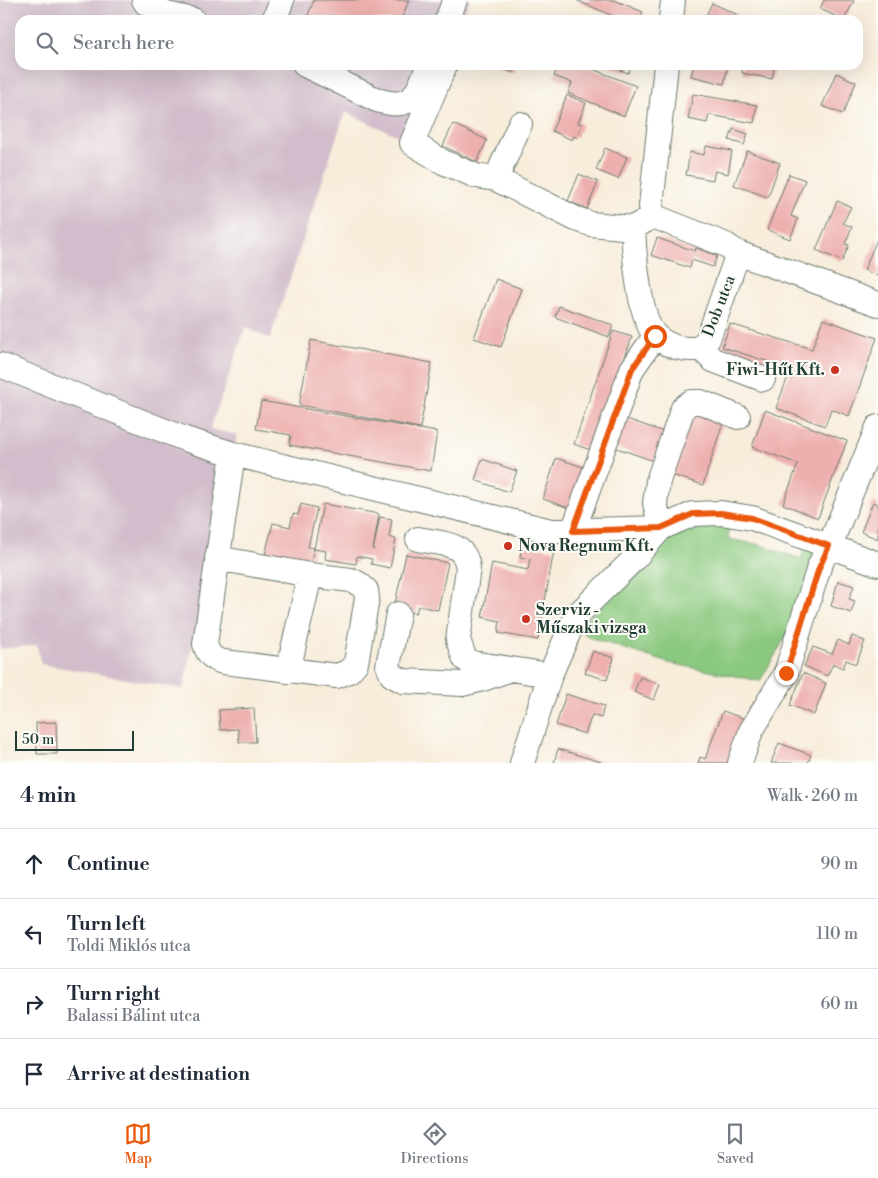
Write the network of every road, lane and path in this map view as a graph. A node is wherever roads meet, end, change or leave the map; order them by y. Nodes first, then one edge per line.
1 (144, 0) edge
2 (282, 0) edge
3 (455, 0) edge
4 (673, 0) edge
5 (170, 15) edge
6 (276, 15) edge
7 (449, 15) edge
8 (672, 15) edge
9 (315, 70) edge
10 (427, 70) edge
11 (443, 70) edge
12 (665, 70) edge
13 (520, 124) dead end
14 (496, 179) junction
15 (643, 222) junction
16 (738, 253) junction
17 (878, 304) edge
18 (655, 336) junction
19 (700, 348) junction
20 (0, 365) edge
21 (763, 379) dead end
22 (738, 417) dead end
23 (878, 427) edge
24 (233, 454) junction
25 (661, 528) junction
26 (562, 531) junction
27 (418, 539) dead end
28 (829, 546) junction
29 (217, 558) junction
30 (878, 564) edge
31 (310, 575) junction
32 (398, 614) dead end
33 (288, 670) junction
34 (510, 670) junction
35 (550, 675) junction
36 (522, 763) edge
37 (740, 763) edge

1 - 5 street
2 - 6 street
3 - 7 street
4 - 8 street
9 - 10 street
11 - 14 street, Dob utca
12 - 15 street
13 - 14 street
14 - 15 street, Dob utca
15 - 16 street, Dob utca
15 - 18 street
16 - 17 street, Dob utca
16 - 19 street, Dob utca
18 - 19 street, Dob utca
18 - 26 street
19 - 21 street
20 - 24 street
22 - 25 street
23 - 28 street
24 - 26 street
24 - 29 street
25 - 26 street
25 - 28 street
25 - 35 street
27 - 34 street
28 - 30 street
28 - 37 street
29 - 31 street
29 - 33 street
31 - 33 street
31 - 33 street
32 - 34 street
34 - 35 street
35 - 36 street

